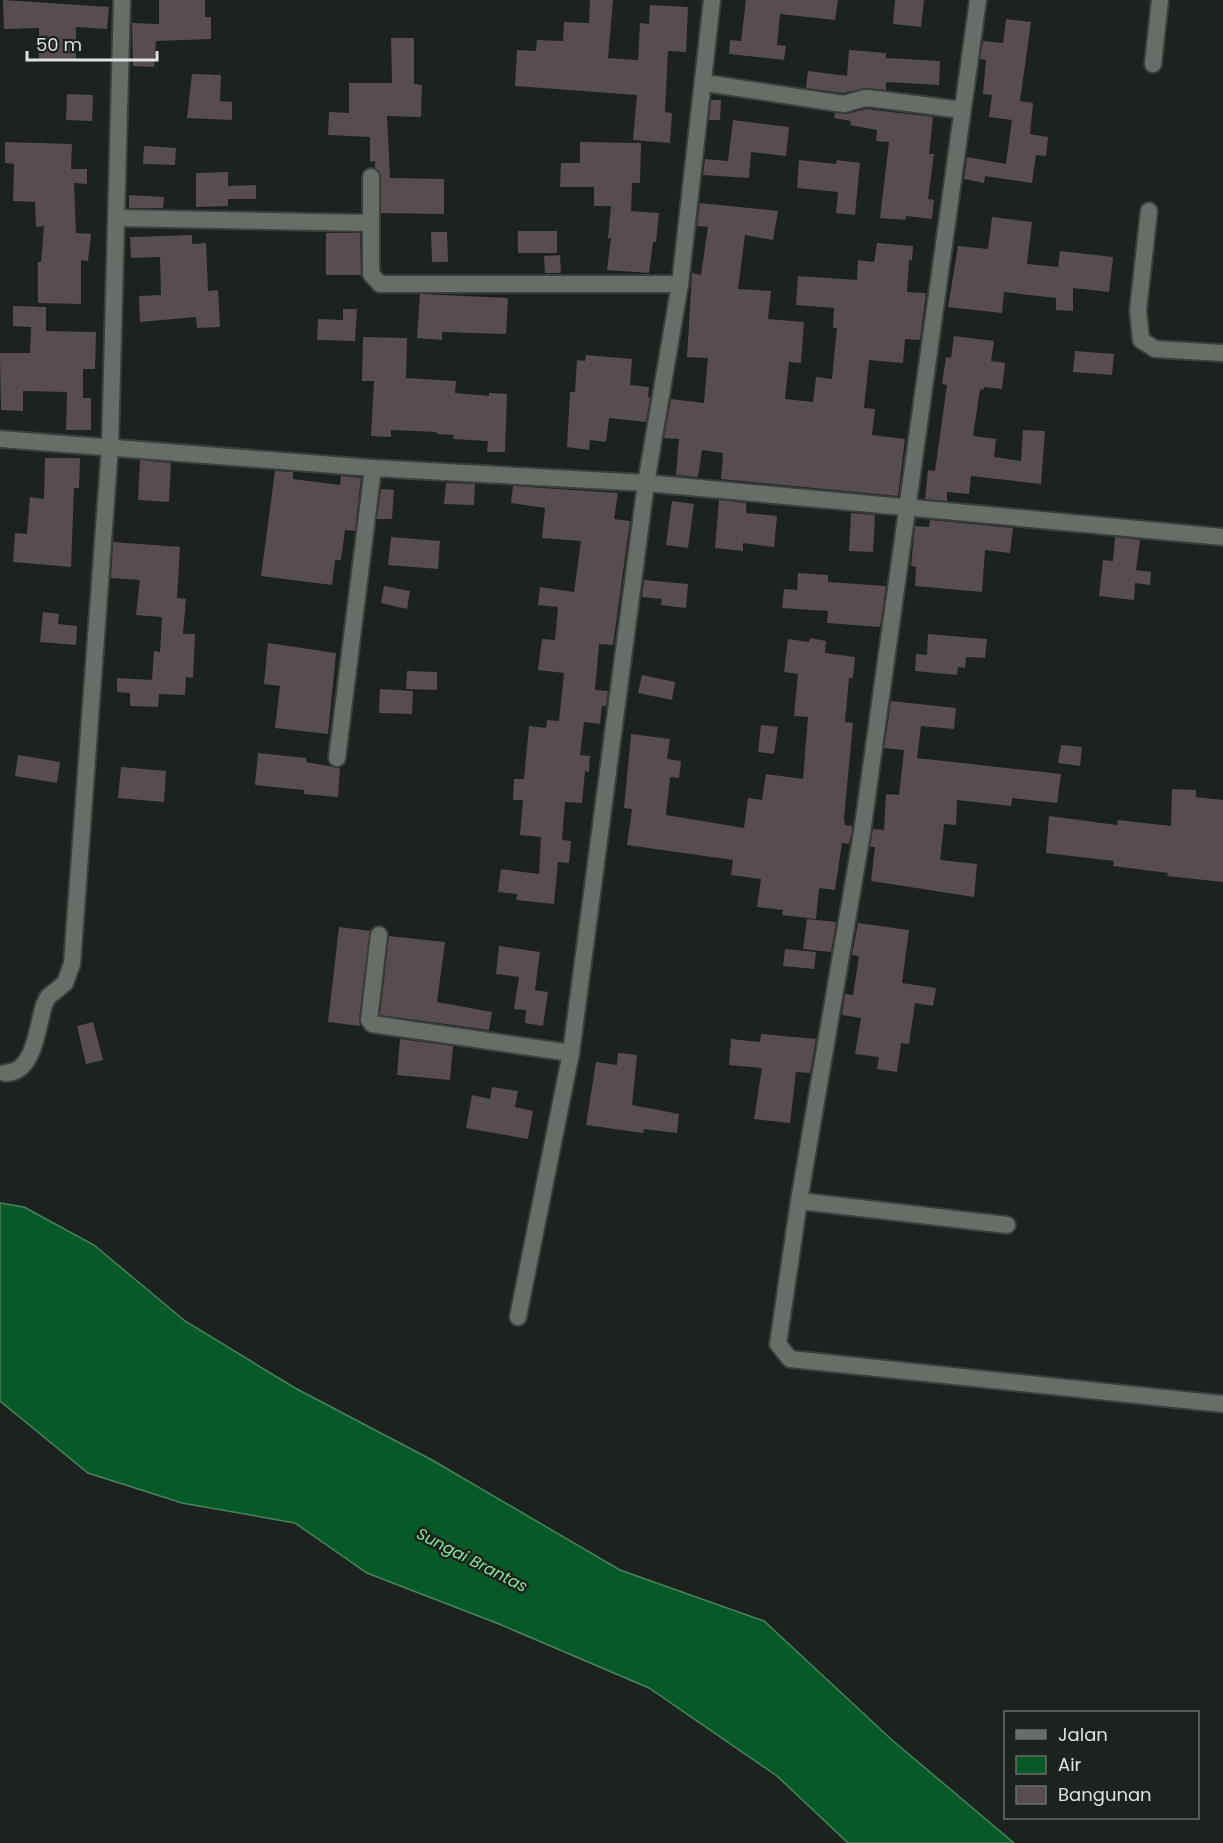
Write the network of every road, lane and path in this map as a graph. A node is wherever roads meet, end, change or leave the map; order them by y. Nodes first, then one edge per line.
1 (122, 0) edge
2 (712, 0) edge
3 (978, 0) edge
4 (1160, 0) edge
5 (1153, 64) dead end
6 (705, 83) junction
7 (962, 110) junction
8 (371, 177) dead end
9 (1149, 211) dead end
10 (117, 218) junction
11 (370, 223) junction
12 (680, 284) junction
13 (1223, 353) edge
14 (0, 439) edge
15 (110, 447) junction
16 (373, 468) junction
17 (646, 483) junction
18 (909, 507) junction
19 (1223, 537) edge
20 (337, 758) dead end
21 (379, 935) dead end
22 (571, 1053) junction
23 (5, 1073) dead end
24 (799, 1201) junction
25 (1007, 1225) dead end
26 (518, 1317) dead end
27 (1223, 1404) edge

1 - 10 street
2 - 6 street
3 - 7 street
4 - 5 street
6 - 7 street
6 - 12 street
7 - 18 street
8 - 11 street
9 - 13 street
10 - 11 street
10 - 15 street
11 - 12 street
12 - 17 street
14 - 15 street
15 - 16 street
15 - 23 street
16 - 17 street
16 - 20 street
17 - 18 street
17 - 22 street
18 - 19 street
18 - 24 street
21 - 22 street
22 - 26 street
24 - 25 street
24 - 27 street

